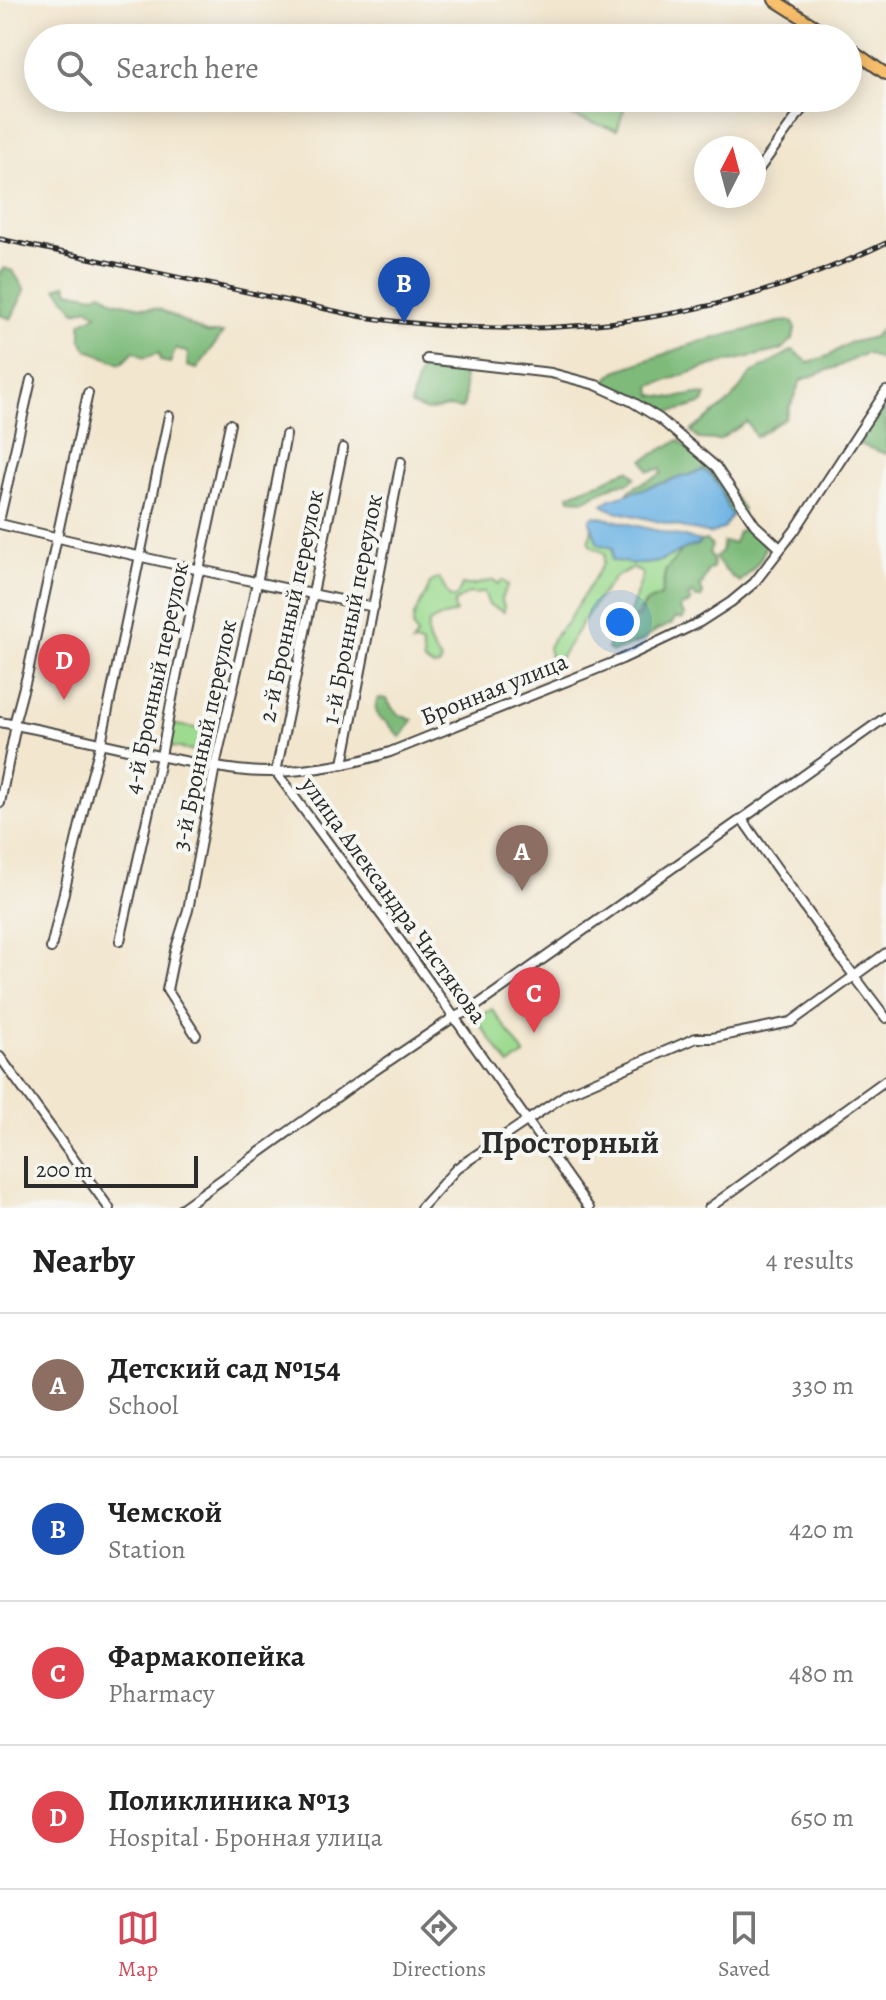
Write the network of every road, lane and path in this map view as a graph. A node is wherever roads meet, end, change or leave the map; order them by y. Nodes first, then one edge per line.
1 (774, 0) edge
2 (812, 24) edge
3 (862, 57) edge
4 (886, 74) edge
5 (800, 112) edge
6 (766, 159) edge
7 (427, 359) dead end
8 (31, 380) dead end
9 (886, 391) edge
10 (88, 393) dead end
11 (169, 416) dead end
12 (230, 424) dead end
13 (286, 435) dead end
14 (343, 448) dead end
15 (401, 462) dead end
16 (0, 517) edge
17 (0, 524) edge
18 (57, 538) junction
19 (780, 548) junction
20 (141, 556) junction
21 (200, 569) junction
22 (257, 583) junction
23 (313, 595) junction
24 (374, 607) junction
25 (886, 717) edge
26 (0, 722) edge
27 (15, 724) junction
28 (101, 743) junction
29 (161, 756) junction
30 (343, 764) junction
31 (215, 766) junction
32 (276, 772) junction
33 (0, 803) edge
34 (742, 819) junction
35 (120, 941) dead end
36 (51, 948) dead end
37 (886, 953) edge
38 (855, 976) junction
39 (454, 1017) junction
40 (886, 1018) edge
41 (196, 1035) dead end
42 (0, 1057) edge
43 (886, 1080) edge
44 (527, 1120) junction
45 (109, 1208) edge
46 (182, 1208) edge
47 (421, 1208) edge
48 (589, 1208) edge
49 (709, 1208) edge

1 - 2 main road
3 - 4 main road
5 - 6 street
7 - 19 street
8 - 16 street
9 - 19 street, Бронная улица
10 - 18 street
11 - 20 street
12 - 21 street, 4-й Бронный переулок
13 - 22 street, 3-й Бронный переулок
14 - 23 street, 2-й Бронный переулок
15 - 24 street, 1-й Бронный переулок
17 - 18 street
18 - 20 street
18 - 27 street
19 - 30 street, Бронная улица
20 - 21 street
20 - 28 street
21 - 22 street
21 - 29 street, 4-й Бронный переулок
22 - 23 street
22 - 31 street, 3-й Бронный переулок
23 - 24 street
23 - 32 street, 2-й Бронный переулок
24 - 30 street, 1-й Бронный переулок
25 - 34 street
26 - 27 street, Бронная улица
27 - 28 street, Бронная улица
27 - 33 street
28 - 29 street, Бронная улица
28 - 36 street
29 - 31 street, Бронная улица
29 - 35 street, 4-й Бронный переулок
30 - 32 street, Бронная улица
31 - 32 street, Бронная улица
31 - 41 street, 3-й Бронный переулок
32 - 39 street, улица Александра Чистякова
34 - 38 street
34 - 39 street
37 - 38 street
38 - 40 street
38 - 44 street
39 - 44 street, улица Александра Чистякова
39 - 46 street
42 - 45 street
43 - 49 street
44 - 47 street
44 - 48 street, улица Александра Чистякова

